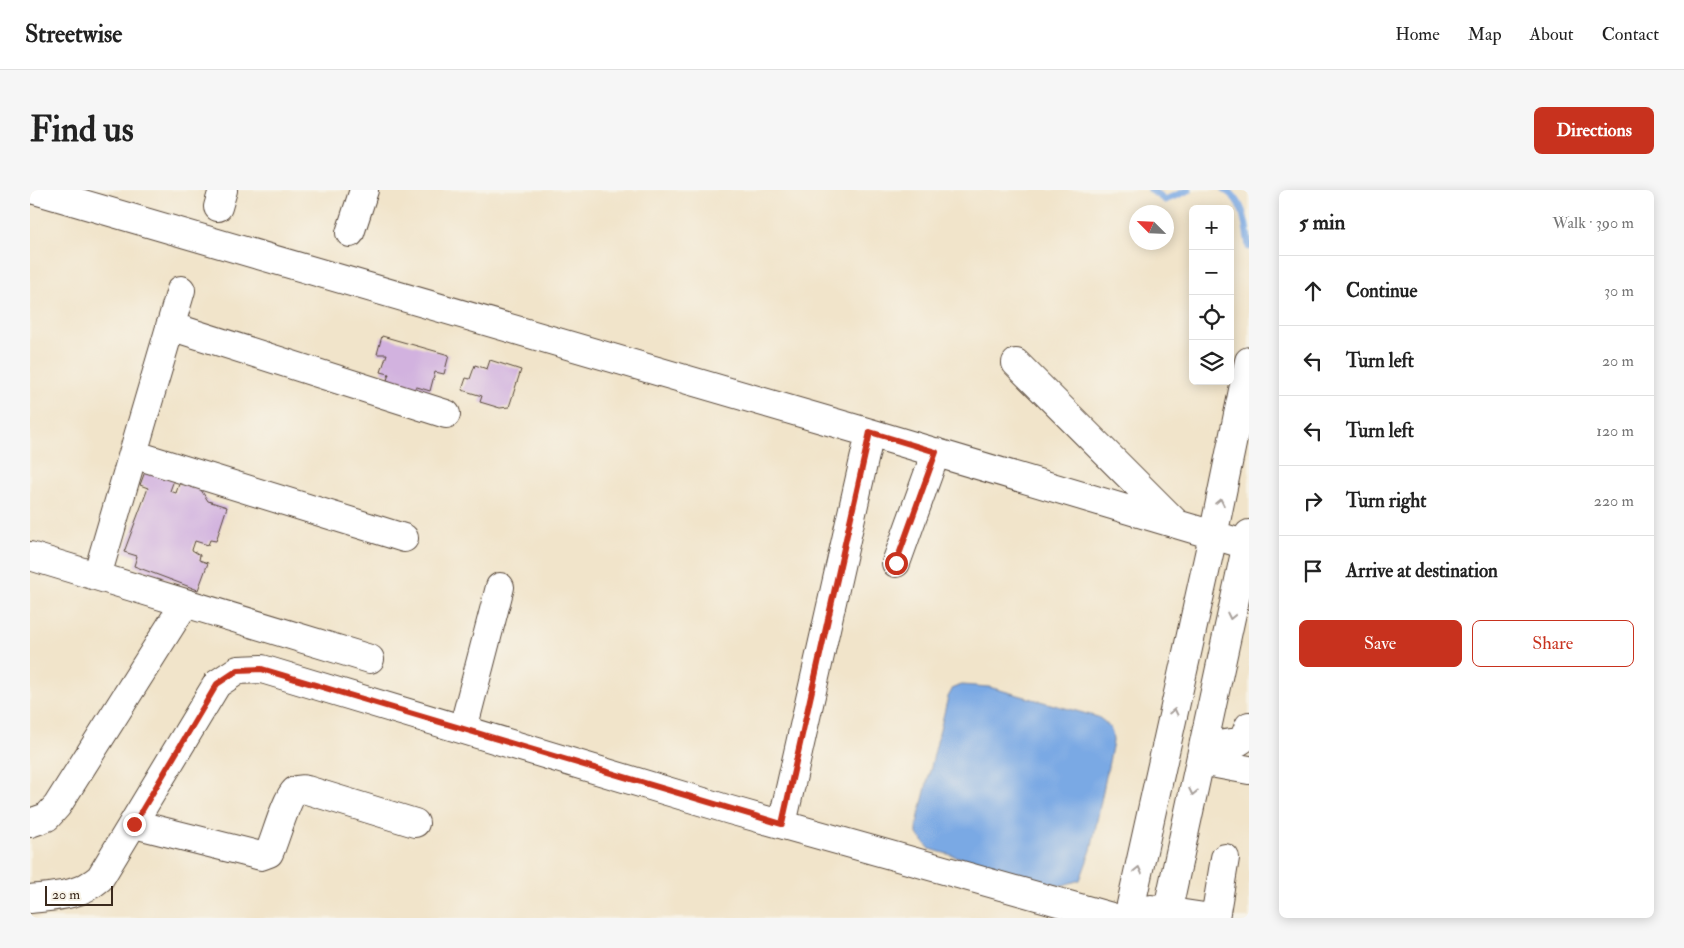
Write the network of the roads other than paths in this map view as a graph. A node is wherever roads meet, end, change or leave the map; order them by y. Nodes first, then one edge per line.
1 (34, 190) edge
2 (364, 190) edge
3 (30, 201) edge
4 (350, 233) dead end
5 (181, 290) dead end
6 (170, 326) junction
7 (1249, 361) edge
8 (1016, 363) dead end
9 (446, 414) dead end
10 (870, 432) junction
11 (936, 452) junction
12 (133, 454) junction
13 (1178, 526) junction
14 (1213, 536) junction
15 (404, 538) dead end
16 (1248, 540) edge
17 (30, 556) edge
18 (896, 563) dead end
19 (97, 576) junction
20 (500, 588) dead end
21 (185, 603) junction
22 (370, 659) dead end
23 (1249, 726) edge
24 (463, 729) junction
25 (1201, 754) junction
26 (1249, 770) edge
27 (30, 823) edge
28 (415, 823) dead end
29 (134, 824) junction
30 (782, 824) junction
31 (1225, 858) dead end
32 (30, 899) edge
33 (1125, 914) edge
34 (1167, 915) edge
35 (1211, 918) edge
36 (1215, 918) edge

1 - 3 street
1 - 10 street
2 - 4 street
5 - 6 street
6 - 9 street
6 - 12 street
14 -> 7 street
8 - 13 street
10 - 11 street
10 - 30 street
11 - 13 street
11 - 18 street
12 - 15 street
12 - 19 street
13 - 14 street
14 - 16 street
33 -> 14 street
16 -> 25 street
17 - 19 street
19 - 21 street
20 - 24 street
21 - 22 street
21 - 27 street
23 - 25 street
24 - 29 street
24 - 30 street
25 - 26 street
25 -> 34 street
28 - 29 street
29 - 32 street
30 - 33 street
31 - 36 street
33 - 34 street
34 - 35 street

